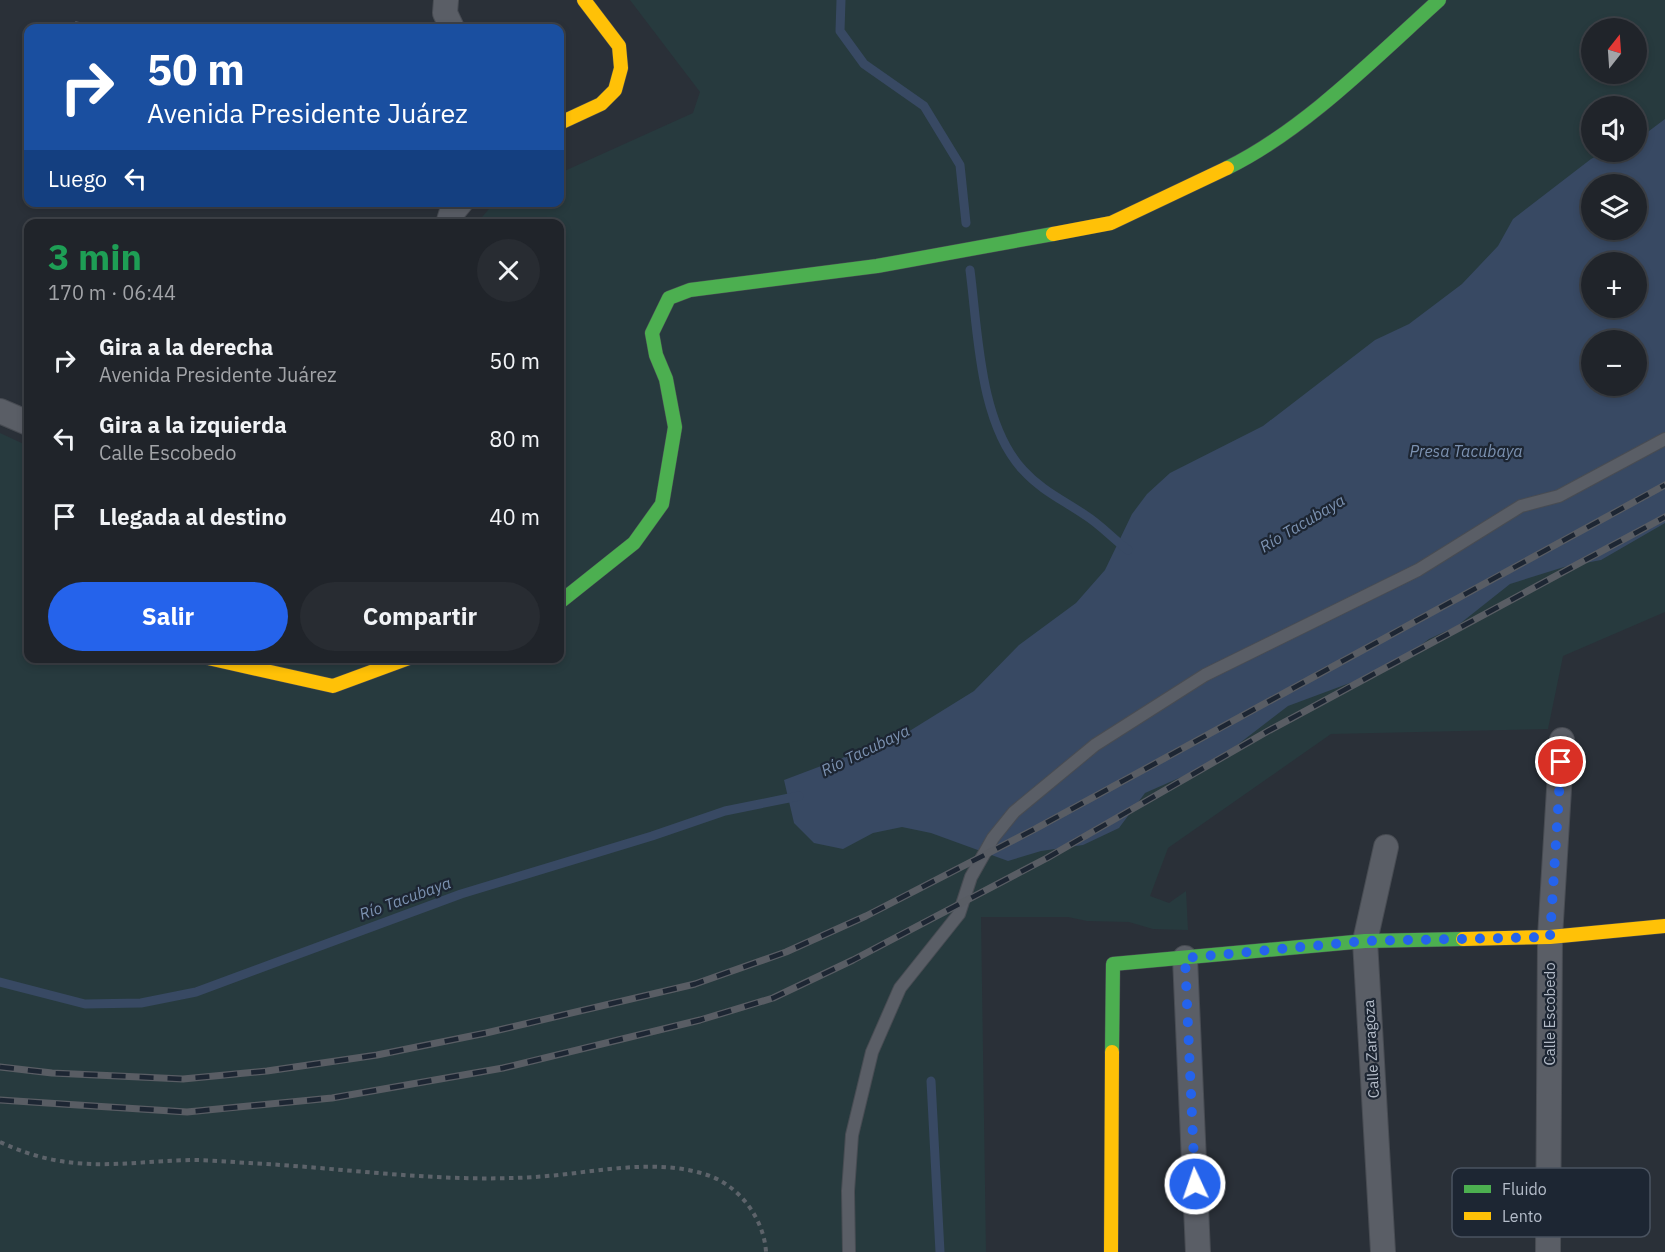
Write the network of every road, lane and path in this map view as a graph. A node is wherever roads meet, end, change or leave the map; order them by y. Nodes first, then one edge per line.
1 (446, 0) edge
2 (584, 0) edge
3 (1439, 0) edge
4 (450, 24) edge
5 (564, 121) edge
6 (0, 411) edge
7 (24, 421) edge
8 (1665, 439) edge
9 (564, 599) edge
10 (230, 663) edge
11 (395, 663) edge
12 (1562, 740) dead end
13 (1386, 847) dead end
14 (1665, 926) edge
15 (1550, 937) junction
16 (1365, 941) junction
17 (1185, 958) junction
18 (0, 1142) edge
19 (1549, 1168) edge
20 (1548, 1237) edge
21 (765, 1252) edge
22 (849, 1252) edge
23 (1111, 1252) edge
24 (1198, 1252) edge
25 (1383, 1252) edge
26 (1548, 1252) edge

1 - 4 street
2 - 5 street
3 - 9 street
6 - 7 street
8 - 22 lane
10 - 11 street
12 - 15 street, Calle Escobedo
13 - 16 street, Calle Zaragoza
14 - 15 street
15 - 16 street
15 - 19 street, Calle Escobedo
16 - 17 street
16 - 25 street, Calle Zaragoza
17 - 23 street
17 - 24 street
18 - 21 path
20 - 26 street, Calle Escobedo

